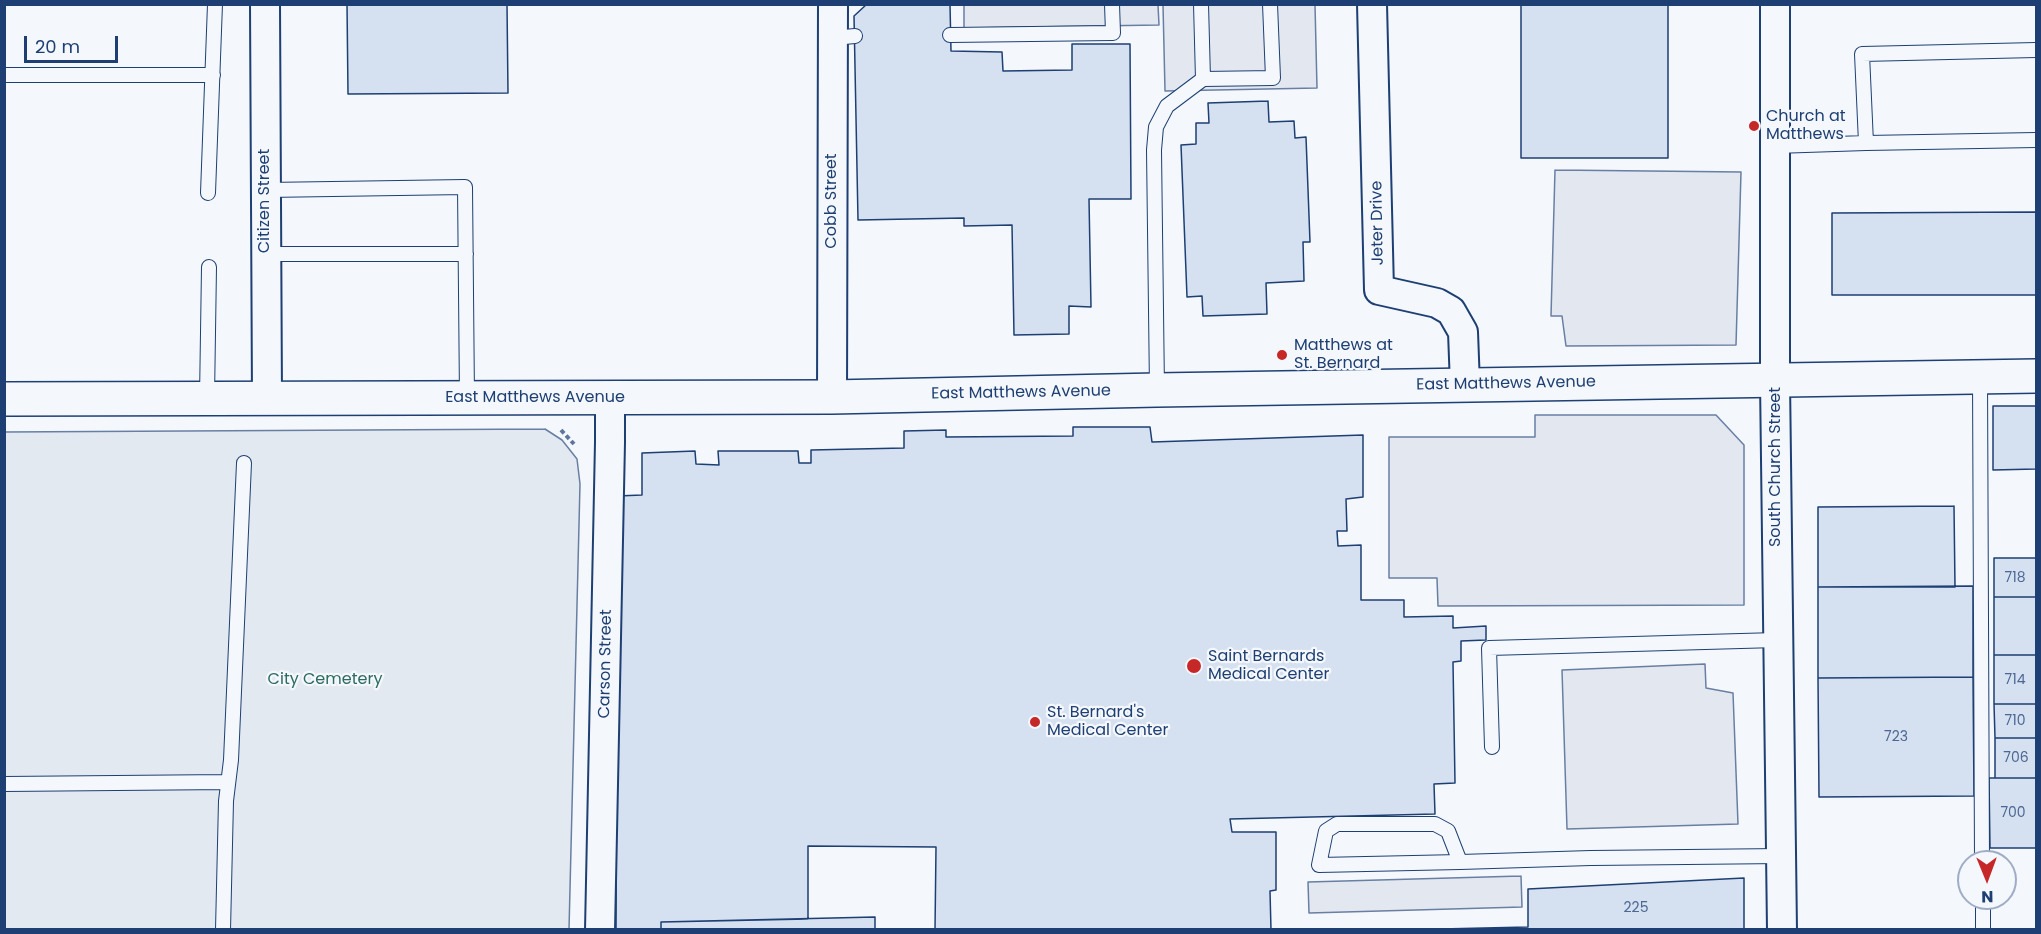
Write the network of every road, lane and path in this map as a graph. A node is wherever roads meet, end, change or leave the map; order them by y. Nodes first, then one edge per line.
1 (215, 4) edge
2 (265, 4) edge
3 (833, 4) edge
4 (1112, 4) edge
5 (1201, 4) edge
6 (1270, 4) edge
7 (1372, 4) edge
8 (1775, 4) edge
9 (950, 35) dead end
10 (2037, 50) edge
11 (4, 75) edge
12 (213, 75) junction
13 (1203, 79) junction
14 (2037, 140) edge
15 (1866, 143) junction
16 (1775, 146) junction
17 (266, 190) junction
18 (208, 193) dead end
19 (266, 254) junction
20 (466, 254) junction
21 (209, 267) dead end
22 (2037, 376) edge
23 (1980, 377) junction
24 (1775, 381) junction
25 (1465, 385) junction
26 (1157, 390) junction
27 (832, 397) junction
28 (207, 398) junction
29 (267, 398) junction
30 (610, 398) junction
31 (4, 399) edge
32 (467, 399) junction
33 (244, 463) dead end
34 (1777, 640) junction
35 (1492, 747) dead end
36 (228, 782) junction
37 (4, 784) edge
38 (1982, 850) edge
39 (1782, 856) junction
40 (1460, 862) junction
41 (1983, 910) edge
42 (223, 930) edge
43 (600, 930) edge
44 (1782, 930) edge
45 (1983, 930) edge

1 - 12 lane
2 - 17 street, Citizen Street
3 - 27 street, Cobb Street
4 - 9 lane
5 - 13 lane
6 - 13 lane
7 - 25 street, Jeter Drive
8 - 16 street, South Church Street
10 - 15 lane
11 - 12 lane
12 - 18 lane
13 - 26 lane
14 - 15 lane
15 - 16 lane
16 - 24 street, South Church Street
17 - 19 street, Citizen Street
17 - 20 lane
19 - 20 lane
19 - 29 street, Citizen Street
20 - 32 lane
21 - 28 lane
22 - 23 street, East Matthews Avenue
23 - 24 street, East Matthews Avenue
23 - 38 lane
24 - 25 street, East Matthews Avenue
24 - 34 street, South Church Street
25 - 26 street, East Matthews Avenue
26 - 27 street, East Matthews Avenue
27 - 30 street, East Matthews Avenue
28 - 29 street, East Matthews Avenue
28 - 31 street, East Matthews Avenue
29 - 32 street, East Matthews Avenue
30 - 32 street, East Matthews Avenue
30 - 43 street, Carson Street
33 - 36 lane
34 - 35 lane
34 - 39 street, South Church Street
36 - 37 lane
36 - 42 lane
39 - 40 lane
39 - 44 street, South Church Street
40 - 40 lane
41 - 45 lane

